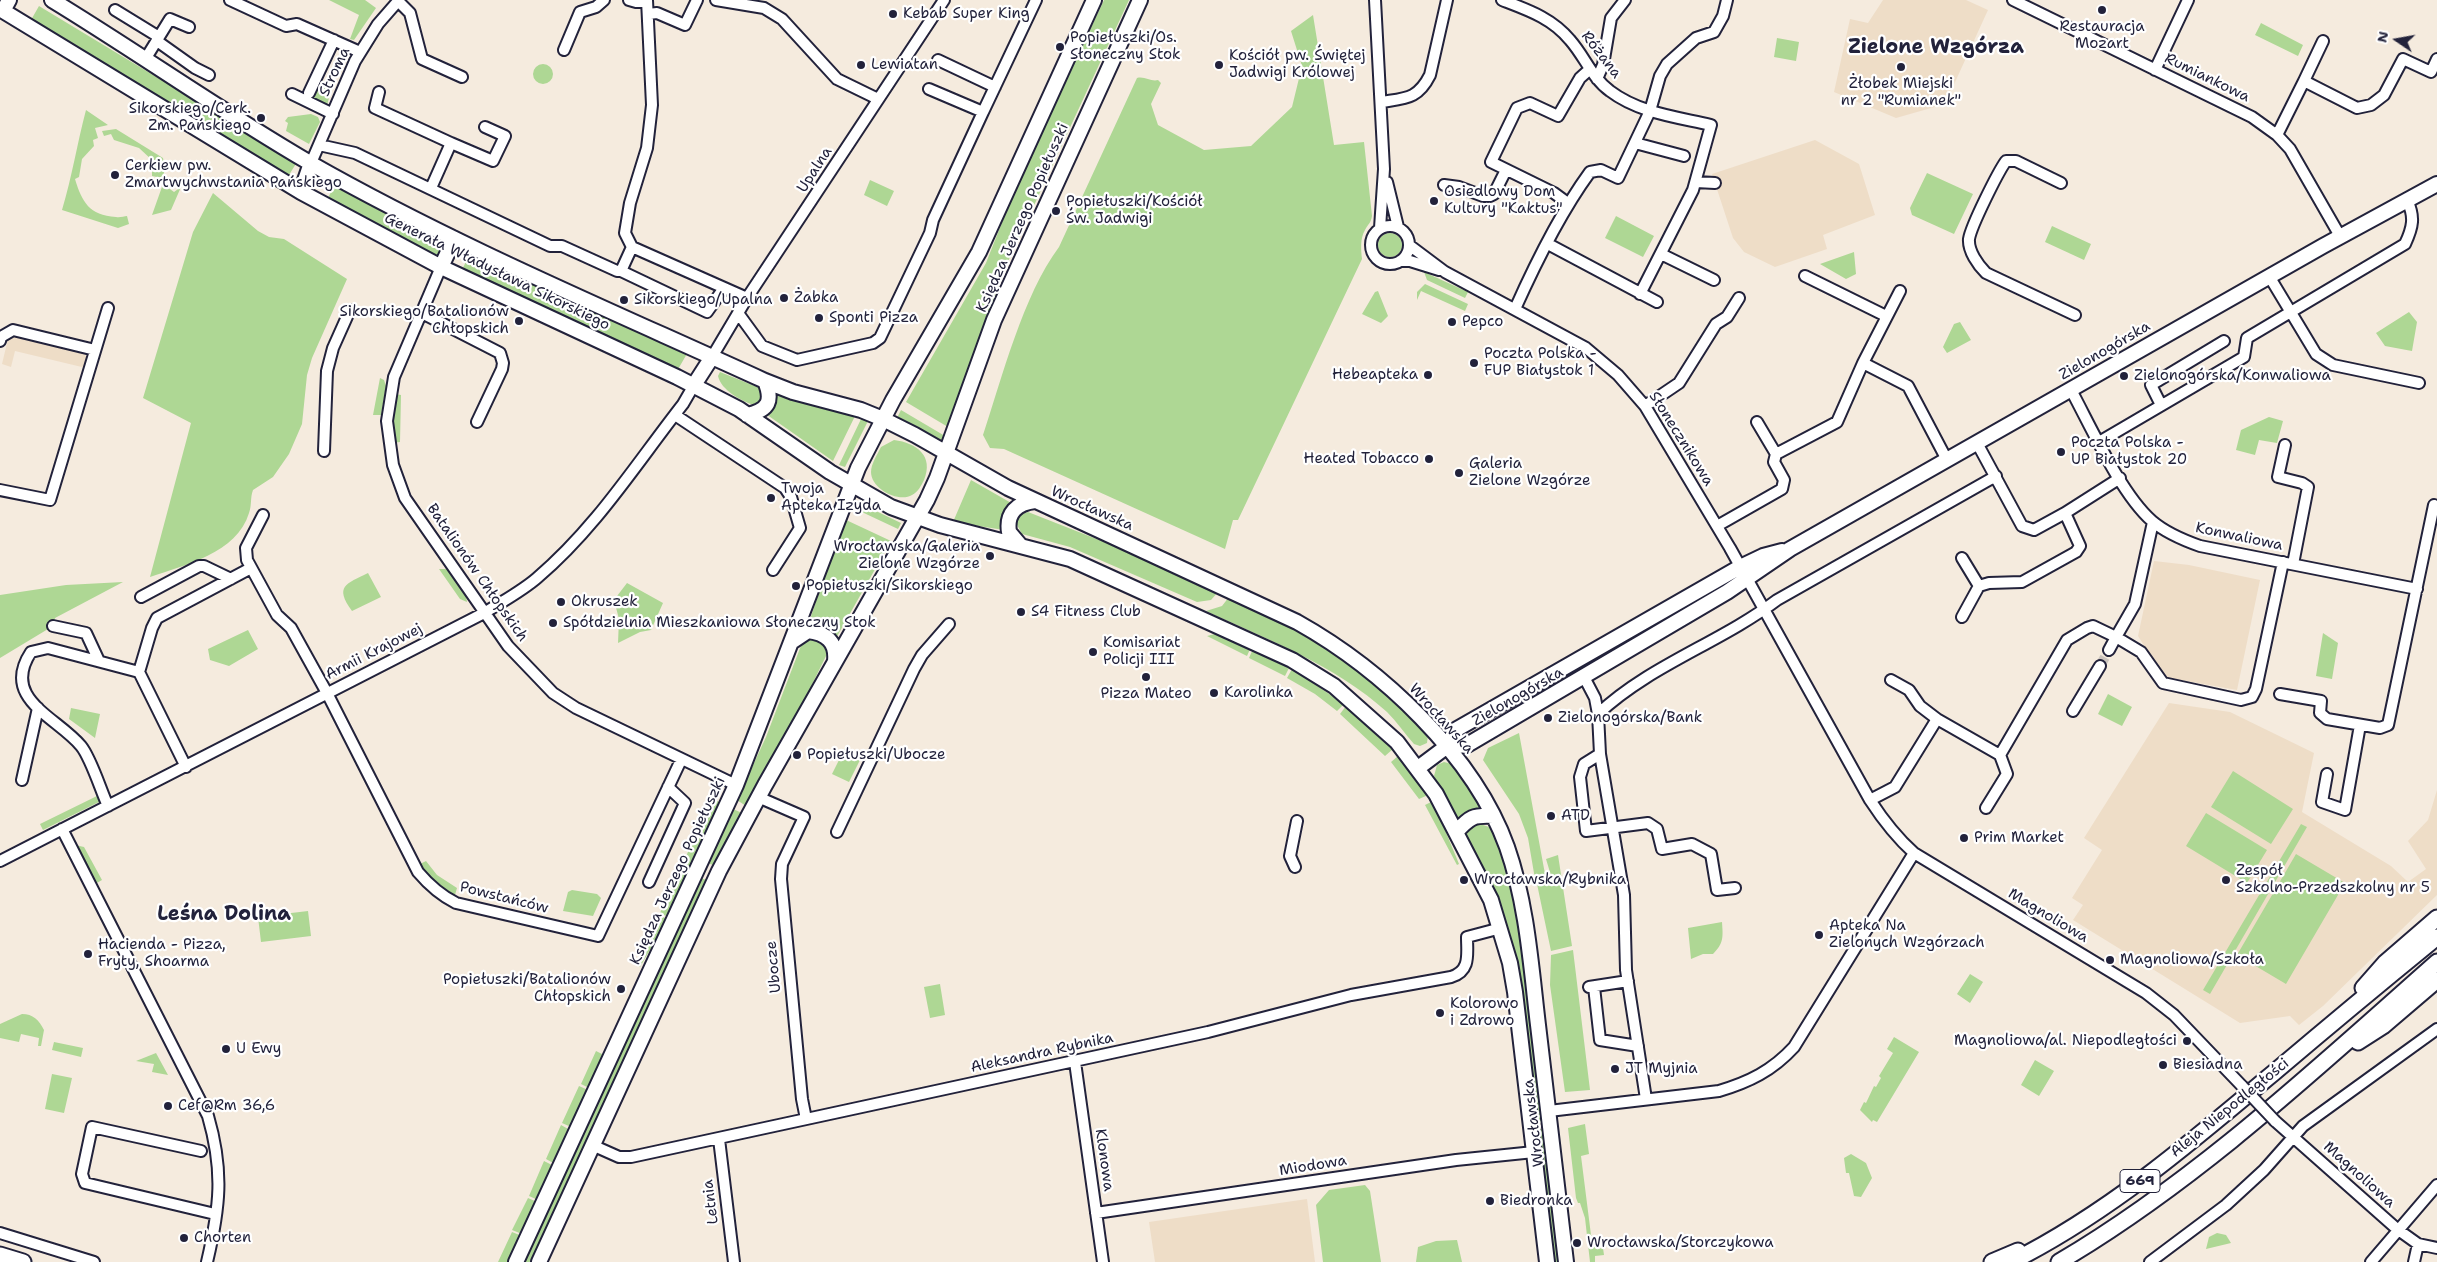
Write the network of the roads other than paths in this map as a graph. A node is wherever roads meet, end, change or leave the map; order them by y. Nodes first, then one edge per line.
1 (52, 0) edge
2 (230, 0) edge
3 (398, 0) edge
4 (604, 0) edge
5 (629, 0) edge
6 (697, 0) edge
7 (716, 0) edge
8 (944, 0) edge
9 (1036, 0) edge
10 (1094, 0) edge
11 (1140, 0) edge
12 (1375, 0) edge
13 (1446, 0) edge
14 (1502, 0) edge
15 (1625, 0) edge
16 (1727, 0) edge
17 (2013, 0) edge
18 (647, 1) edge
19 (2186, 1) edge
20 (3, 9) edge
21 (115, 10) dead end
22 (648, 14) junction
23 (189, 27) dead end
24 (158, 39) junction
25 (334, 40) junction
26 (2323, 41) dead end
27 (564, 50) dead end
28 (360, 52) junction
29 (146, 58) junction
30 (2437, 59) edge
31 (938, 60) dead end
32 (1590, 69) junction
33 (2155, 70) junction
34 (2434, 73) edge
35 (209, 75) dead end
36 (462, 77) dead end
37 (1597, 79) junction
38 (2304, 82) junction
39 (995, 87) junction
40 (929, 89) dead end
41 (309, 92) dead end
42 (378, 92) dead end
43 (292, 94) dead end
44 (878, 99) junction
45 (1382, 102) junction
46 (1650, 111) junction
47 (983, 112) junction
48 (333, 114) junction
49 (485, 127) dead end
50 (2277, 135) junction
51 (451, 143) junction
52 (1635, 143) junction
53 (319, 145) junction
54 (1684, 156) dead end
55 (311, 163) junction
56 (1384, 169) junction
57 (1506, 170) junction
58 (1696, 182) junction
59 (1715, 182) dead end
60 (2061, 182) dead end
61 (2437, 184) edge
62 (1444, 185) dead end
63 (431, 188) junction
64 (301, 192) junction
65 (2407, 200) junction
66 (1569, 204) junction
67 (1398, 227) junction
68 (1380, 228) junction
69 (2340, 236) junction
70 (451, 237) junction
71 (1548, 244) junction
72 (1409, 245) junction
73 (632, 247) junction
74 (1661, 254) junction
75 (1400, 262) junction
76 (441, 267) junction
77 (621, 271) junction
78 (1445, 272) junction
79 (1805, 276) dead end
80 (2269, 276) junction
81 (1714, 280) dead end
82 (724, 288) junction
83 (1900, 291) dead end
84 (1640, 294) junction
85 (747, 298) junction
86 (1738, 298) dead end
87 (1657, 302) dead end
88 (108, 308) dead end
89 (1515, 309) junction
90 (350, 310) dead end
91 (420, 312) junction
92 (2291, 312) junction
93 (738, 313) junction
94 (2075, 314) dead end
95 (1886, 316) junction
96 (0, 341) edge
97 (2224, 341) dead end
98 (95, 350) junction
99 (712, 357) junction
100 (1863, 362) junction
101 (765, 381) junction
102 (2419, 383) dead end
103 (694, 385) junction
104 (2071, 390) junction
105 (2161, 405) junction
106 (1645, 406) junction
107 (675, 415) junction
108 (748, 415) junction
109 (883, 420) junction
110 (477, 422) dead end
111 (1757, 422) dead end
112 (2099, 442) junction
113 (1977, 444) junction
114 (2285, 445) dead end
115 (324, 451) dead end
116 (946, 453) junction
117 (1776, 454) junction
118 (1947, 460) junction
119 (1996, 476) junction
120 (2120, 478) junction
121 (850, 486) junction
122 (0, 490) edge
123 (1035, 501) junction
124 (2434, 504) dead end
125 (2065, 513) junction
126 (263, 515) dead end
127 (917, 517) junction
128 (2153, 522) junction
129 (1717, 526) junction
130 (1020, 545) junction
131 (1962, 558) dead end
132 (2288, 563) junction
133 (251, 568) junction
134 (773, 570) dead end
135 (1744, 573) junction
136 (231, 579) junction
137 (1979, 586) junction
138 (2417, 589) junction
139 (142, 597) dead end
140 (1763, 610) junction
141 (486, 612) junction
142 (1962, 617) dead end
143 (950, 624) dead end
144 (52, 626) dead end
145 (2116, 638) junction
146 (793, 641) junction
147 (2109, 650) tunnel mouth
148 (99, 661) junction
149 (835, 662) junction
150 (2100, 666) tunnel mouth
151 (139, 672) junction
152 (1584, 677) junction
153 (1891, 680) dead end
154 (327, 693) junction
155 (2280, 694) dead end
156 (38, 708) junction
157 (2073, 711) dead end
158 (1598, 714) junction
159 (1937, 719) junction
160 (2360, 725) junction
161 (1446, 748) junction
162 (1600, 754) junction
163 (2000, 755) junction
164 (681, 760) junction
165 (186, 767) junction
166 (1418, 768) junction
167 (2327, 774) dead end
168 (22, 780) dead end
169 (736, 785) junction
170 (668, 787) junction
171 (758, 797) junction
172 (1870, 800) junction
173 (108, 806) junction
174 (1986, 808) dead end
175 (1494, 816) junction
176 (1296, 821) dead end
177 (1613, 827) junction
178 (62, 829) junction
179 (837, 832) dead end
180 (1456, 832) junction
181 (1914, 853) junction
182 (702, 860) junction
183 (0, 861) edge
184 (1295, 867) dead end
185 (720, 871) junction
186 (649, 882) dead end
187 (1735, 888) dead end
188 (2437, 918) edge
189 (1501, 928) junction
190 (2437, 937) edge
191 (2437, 962) edge
192 (2437, 980) edge
193 (1628, 981) junction
194 (2328, 1026) junction
195 (2437, 1029) edge
196 (1638, 1046) junction
197 (1075, 1062) junction
198 (2316, 1069) junction
199 (1646, 1099) junction
200 (1548, 1111) junction
201 (806, 1119) junction
202 (2293, 1136) junction
203 (719, 1139) junction
204 (592, 1145) junction
205 (201, 1151) dead end
206 (1534, 1152) junction
207 (2437, 1185) edge
208 (2146, 1205) junction
209 (1096, 1213) junction
210 (215, 1214) junction
211 (2070, 1228) junction
212 (2397, 1229) junction
213 (0, 1233) edge
214 (2418, 1244) junction
215 (2437, 1248) edge
216 (0, 1255) edge
217 (23, 1262) edge
218 (94, 1262) edge
219 (206, 1262) edge
220 (516, 1262) edge
221 (539, 1262) edge
222 (734, 1262) edge
223 (1103, 1262) edge
224 (1547, 1262) edge
225 (1566, 1262) edge
226 (1992, 1262) edge
227 (2011, 1262) edge
228 (2058, 1262) edge
229 (2076, 1262) edge
230 (2150, 1262) edge
231 (2371, 1262) edge
232 (2414, 1262) edge

1 - 29 main road, Generała Władysława Sikorskiego
2 - 25 street
3 - 28 street, Stroma
3 - 36 street
4 - 27 street
5 - 18 street
6 - 22 street
7 - 44 street
8 - 44 street, Upalna
9 - 39 street
10 - 109 main road, Księdza Jerzego Popiełuszki
11 - 116 main road, Księdza Jerzego Popiełuszki
12 - 45 street
13 - 45 street
14 - 32 street, Różana
15 - 37 street
16 - 46 street
17 - 33 street, Rumiankowa
18 - 22 street
19 - 33 street
20 - 64 main road, Generała Władysława Sikorskiego
21 - 24 street
22 - 73 street
23 - 24 street
24 - 29 street
24 - 35 street
25 - 28 street
25 - 41 street
26 - 38 street
28 - 48 street, Stroma
29 - 55 main road, Generała Władysława Sikorskiego
30 - 34 street
31 - 39 street
32 - 37 street, Różana
32 - 57 street
33 - 50 street, Rumiankowa
34 - 38 street
37 - 46 street, Różana
38 - 50 street
39 - 47 street
40 - 47 street
42 - 51 street
43 - 48 street
44 - 85 street, Upalna
45 - 56 street
46 - 52 street
46 - 58 street, Różana
47 - 93 street
48 - 53 street, Stroma
49 - 51 street
50 - 69 street, Rumiankowa
51 - 63 street
52 - 54 street
52 - 66 street
53 - 55 street, Stroma
53 - 63 street
55 - 64 main road
55 - 70 main road, Generała Władysława Sikorskiego
56 - 67 street
56 - 68 street
57 - 62 street
57 - 66 street
58 - 59 street
58 - 74 street
60 - 94 street
61 - 65 main road, Zielonogórska
63 - 77 street
64 - 76 main road, Generała Władysława Sikorskiego
65 - 69 main road, Zielonogórska
65 - 92 street
66 - 71 street
67 - 68 street
67 - 72 street
68 - 75 street
69 - 80 main road, Zielonogórska
70 - 76 main road
70 - 99 main road, Generała Władysława Sikorskiego
71 - 84 street
71 - 89 street
72 - 75 street
72 - 78 street, Słonecznikowa
73 - 77 street
73 - 82 street
74 - 81 street
74 - 84 street
75 - 78 street, Słonecznikowa
76 - 91 street, Batalionów Chłopskich
76 - 103 main road, Generała Władysława Sikorskiego
77 - 82 street
78 - 89 street, Słonecznikowa
79 - 95 street
80 - 92 street
80 - 104 main road, Zielonogórska
82 - 85 street
83 - 95 street
84 - 87 street
85 - 93 street, Upalna
86 - 106 street
88 - 98 street
89 - 106 street, Słonecznikowa
90 - 115 street
91 - 110 street
91 - 141 street, Batalionów Chłopskich
92 - 102 street
92 - 105 street
93 - 99 street, Upalna
95 - 100 street
96 - 98 street
97 - 105 street
98 - 122 street
99 - 101 main road, Generała Władysława Sikorskiego
99 - 103 main road
100 - 117 street
100 - 118 street
101 - 108 main road
101 - 109 main road, Generała Władysława Sikorskiego
103 - 107 street, Armii Krajowej
103 - 108 main road, Generała Władysława Sikorskiego
104 - 112 street, Konwaliowa
104 - 113 main road, Zielonogórska
105 - 112 street
106 - 129 street, Słonecznikowa
107 - 134 street
107 - 141 street, Armii Krajowej
108 - 121 main road, Generała Władysława Sikorskiego
109 - 116 main road, Wrocławska
109 - 121 main road, Księdza Jerzego Popiełuszki
111 - 117 street
112 - 120 street, Konwaliowa
113 - 118 main road, Zielonogórska
113 - 119 street
114 - 132 street
116 - 123 main road, Wrocławska
116 - 127 main road, Księdza Jerzego Popiełuszki
117 - 129 street
118 - 135 main road, Zielonogórska
119 - 125 street
119 - 140 street
120 - 125 street
120 - 128 street, Konwaliowa
121 - 127 main road, Generała Władysława Sikorskiego
121 - 146 main road, Księdza Jerzego Popiełuszki
123 - 130 main road
123 - 161 main road, Wrocławska
124 - 138 street
125 - 137 street
126 - 133 street
127 - 130 main road, Wrocławska
127 - 149 main road
128 - 132 street, Konwaliowa
128 - 145 street
129 - 135 street, Słonecznikowa
130 - 166 main road, Wrocławska
131 - 137 street
132 - 138 street, Konwaliowa
132 - 145 street
133 - 136 street
133 - 154 street
135 - 140 street, Magnoliowa
135 - 152 main road, Zielonogórska
135 - 161 main road, Zielonogórska
136 - 139 street
136 - 151 street
137 - 142 street
138 - 160 street
140 - 158 street
140 - 172 street, Magnoliowa
141 - 154 street, Armii Krajowej
141 - 164 street, Batalionów Chłopskich
143 - 179 street
144 - 148 street
145 - 147 street
145 - 163 street
146 - 149 main road
146 - 169 main road, Księdza Jerzego Popiełuszki
148 - 151 street
148 - 156 street
149 - 171 main road
150 - 157 street
151 - 165 street
152 - 158 street
152 - 161 main road, Zielonogórska
153 - 159 street
154 - 165 street, Armii Krajowej
154 - 170 street, Powstańców
155 - 160 street
156 - 168 street
156 - 173 street
158 - 162 street
159 - 163 street
159 - 172 street
160 - 167 street
161 - 166 main road
161 - 175 main road, Wrocławska
162 - 177 street
162 - 177 street
163 - 174 street
164 - 169 street, Batalionów Chłopskich
164 - 170 street, Powstańców
165 - 173 street, Armii Krajowej
166 - 180 main road, Wrocławska
169 - 182 main road, Księdza Jerzego Popiełuszki
170 - 186 street
171 - 185 main road
171 - 201 street, Ubocze
172 - 181 street, Magnoliowa
173 - 178 street, Armii Krajowej
175 - 180 main road
175 - 200 main road, Wrocławska
176 - 184 street
177 - 187 street
177 - 193 street
178 - 183 street, Armii Krajowej
178 - 210 street
180 - 189 main road, Wrocławska
181 - 199 street
181 - 202 street, Magnoliowa, bridge
182 - 185 main road
182 - 220 main road, Księdza Jerzego Popiełuszki
185 - 204 main road
188 - 194 main road
189 - 197 street, Aleksandra Rybnika
189 - 206 main road, Wrocławska
190 - 194 main road, Aleja Niepodległości / 669
191 - 198 main road, Aleja Niepodległości / 669
192 - 198 main road
193 - 196 street
193 - 196 street
194 - 211 main road, Aleja Niepodległości / 669
195 - 202 street
196 - 199 street
197 - 201 street, Aleksandra Rybnika
197 - 209 street, Klonowa
198 - 208 main road, Aleja Niepodległości / 669
199 - 200 street
200 - 225 main road, Wrocławska
201 - 203 street, Aleksandra Rybnika
202 - 212 street, Magnoliowa
202 - 230 street
203 - 204 street, Aleksandra Rybnika
203 - 222 street, Letnia
204 - 221 main road
205 - 210 street
206 - 209 street, Miodowa
206 - 224 main road, Wrocławska
207 - 212 street
208 - 228 main road, Aleja Niepodległości / 669
208 - 229 main road
209 - 223 street, Klonowa
210 - 219 street
211 - 226 main road
211 - 227 main road, Aleja Niepodległości / 669
212 - 214 street, Magnoliowa
212 - 231 street
213 - 218 street
214 - 215 street
214 - 232 street
216 - 217 main road

